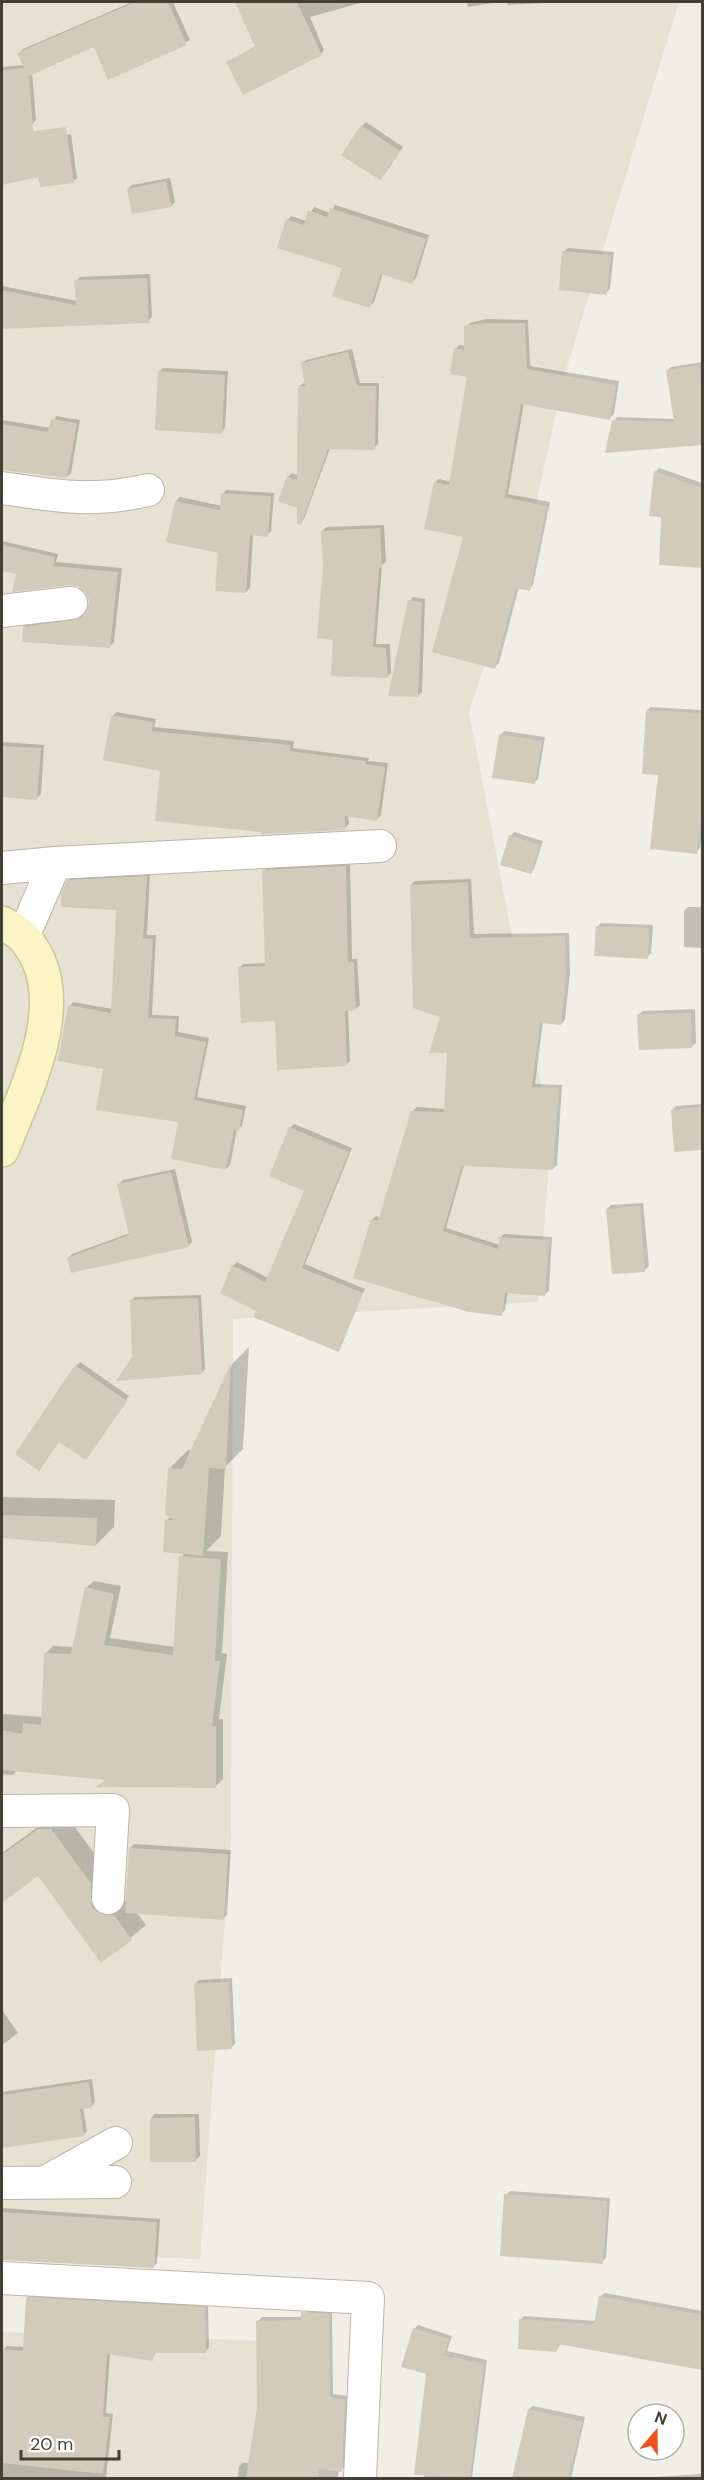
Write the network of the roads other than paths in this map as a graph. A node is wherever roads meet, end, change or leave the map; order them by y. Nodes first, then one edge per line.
1 (2, 488) edge
2 (148, 490) dead end
3 (71, 603) dead end
4 (2, 611) edge
5 (380, 846) dead end
6 (55, 863) junction
7 (2, 868) edge
8 (12, 930) edge
9 (2, 1150) edge
10 (2, 1811) edge
11 (108, 1898) dead end
12 (116, 2143) dead end
13 (45, 2182) junction
14 (115, 2182) dead end
15 (2, 2183) edge
16 (2, 2278) edge
17 (360, 2478) edge

1 - 2 street
3 - 4 street
5 - 6 street
6 - 7 street
6 - 8 street
8 - 9 main road
10 - 11 street
12 - 13 street
13 - 14 street
13 - 15 street
16 - 17 street

